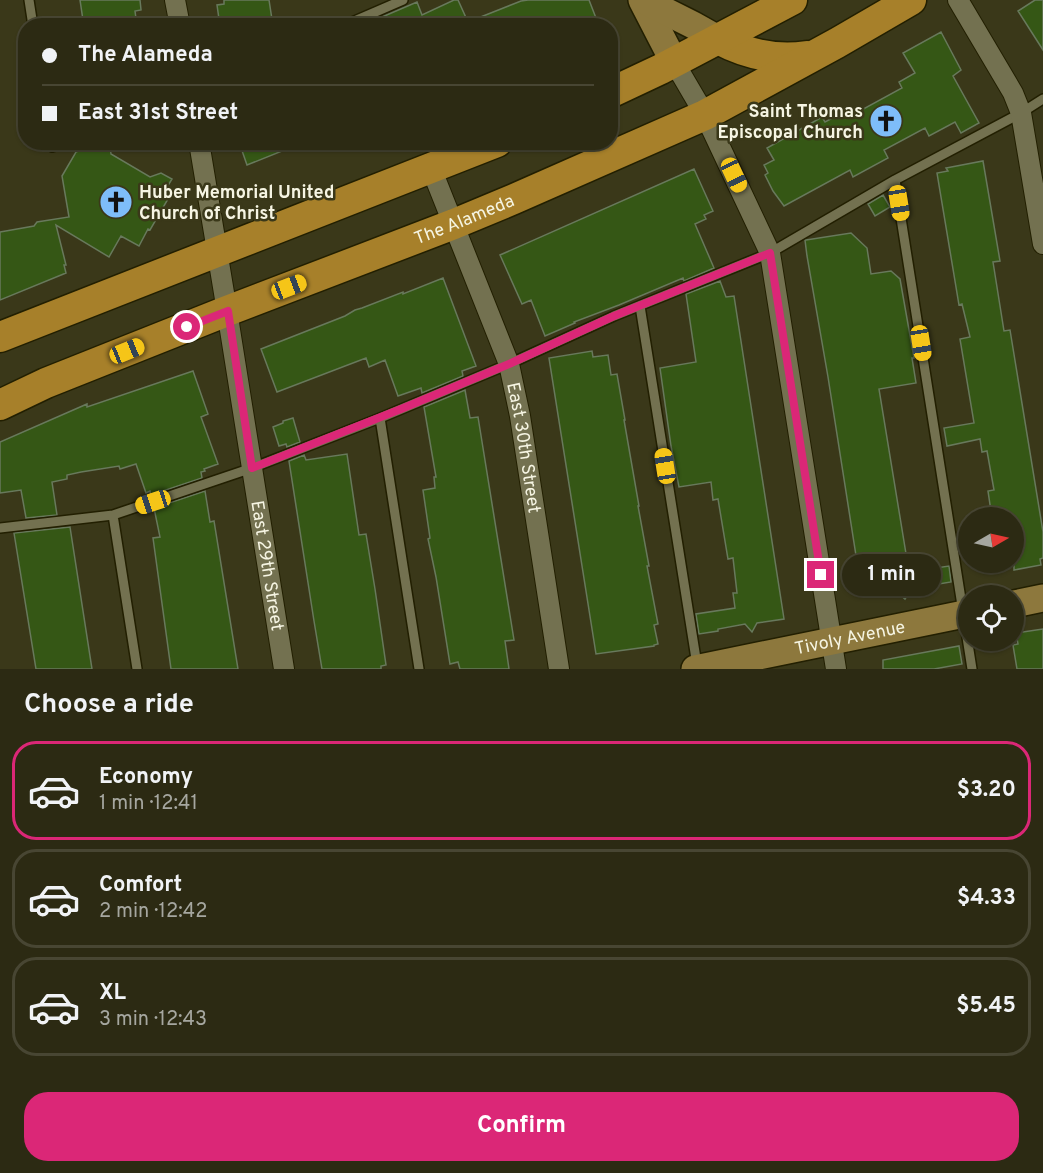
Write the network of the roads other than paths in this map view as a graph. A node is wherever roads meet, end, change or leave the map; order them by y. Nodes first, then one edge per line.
1 (28, 0) edge
2 (176, 0) edge
3 (642, 0) edge
4 (792, 0) edge
5 (911, 0) edge
6 (958, 0) edge
7 (398, 1) edge
8 (31, 18) edge
9 (179, 18) edge
10 (361, 18) edge
11 (718, 39) junction
12 (819, 54) junction
13 (674, 62) junction
14 (618, 89) edge
15 (1043, 99) edge
16 (1021, 113) junction
17 (705, 115) junction
18 (200, 150) edge
19 (477, 150) edge
20 (431, 168) junction
21 (895, 180) junction
22 (454, 224) junction
23 (1043, 244) edge
24 (217, 252) junction
25 (770, 253) junction
26 (640, 306) junction
27 (228, 311) junction
28 (0, 338) edge
29 (509, 364) junction
30 (0, 405) edge
31 (380, 418) junction
32 (252, 468) junction
33 (113, 515) junction
34 (0, 528) edge
35 (961, 585) edge
36 (1043, 598) edge
37 (1024, 602) edge
38 (958, 615) edge
39 (831, 641) junction
40 (970, 651) edge
41 (137, 669) edge
42 (284, 669) edge
43 (420, 669) edge
44 (559, 669) edge
45 (697, 669) edge
46 (836, 669) edge
47 (972, 669) edge

1 - 8 lane
2 - 9 street
3 - 11 street
3 - 13 street
4 - 11 main road
5 - 12 main road, The Alameda
6 - 16 street
7 - 10 lane
11 - 12 main road
11 - 13 main road
12 - 17 main road, The Alameda
13 - 14 main road
13 - 17 street
15 - 16 lane
16 - 21 lane
16 - 23 street
17 - 22 main road, The Alameda
17 - 25 street
18 - 24 street, East 29th Street
19 - 20 main road
20 - 22 street, East 30th Street
20 - 24 main road
21 - 25 lane
21 - 35 lane
22 - 27 main road, The Alameda
22 - 29 street, East 30th Street
24 - 27 street, East 29th Street
24 - 28 main road
25 - 26 lane
25 - 39 street
26 - 29 lane
26 - 45 lane
27 - 30 main road, The Alameda
27 - 32 street, East 29th Street
29 - 31 lane
29 - 44 street, East 30th Street
31 - 32 lane
31 - 43 lane
32 - 33 lane
32 - 42 street, East 29th Street
33 - 34 lane
33 - 41 lane
36 - 37 street
38 - 39 street, Tivoly Avenue
39 - 45 street, Tivoly Avenue
39 - 46 street
40 - 47 lane

